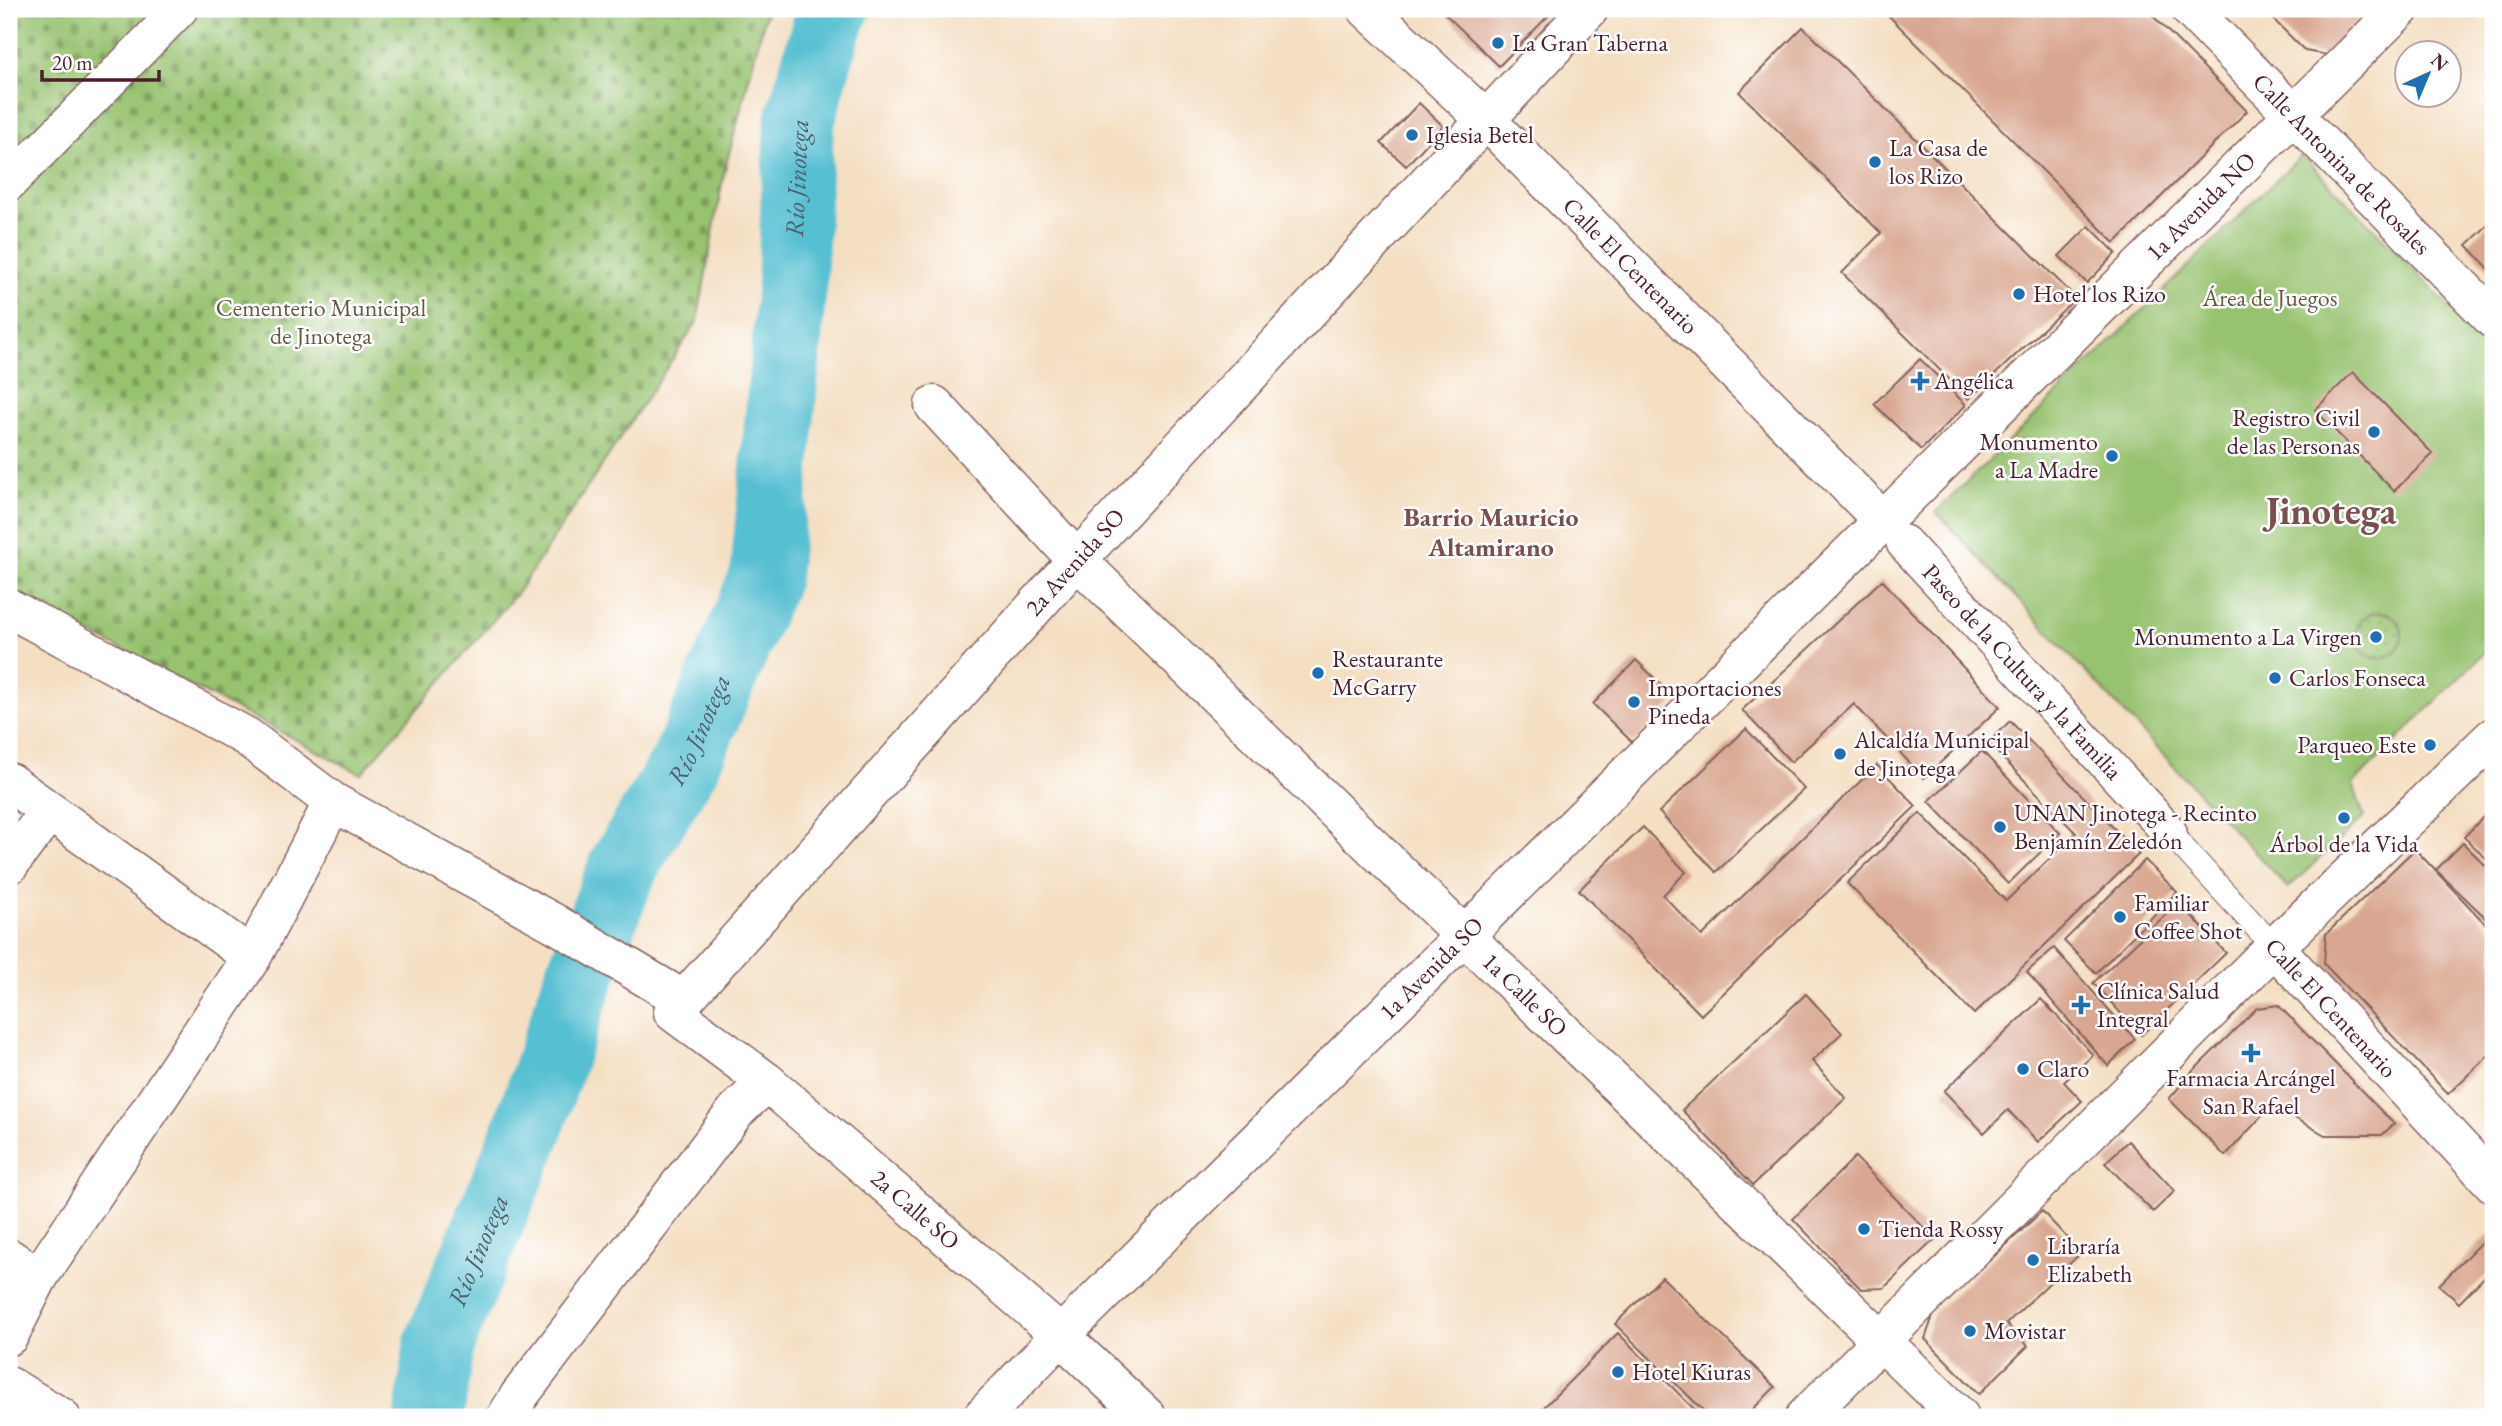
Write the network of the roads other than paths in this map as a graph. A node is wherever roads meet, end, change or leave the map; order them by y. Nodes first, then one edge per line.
1 (180, 9) edge
2 (1589, 9) edge
3 (2190, 9) edge
4 (2400, 9) edge
5 (1369, 10) edge
6 (2293, 115) junction
7 (1486, 120) junction
8 (9, 183) edge
9 (2493, 319) edge
10 (934, 405) dead end
11 (1894, 532) junction
12 (1077, 560) junction
13 (9, 608) edge
14 (2493, 737) edge
15 (9, 782) edge
16 (332, 802) junction
17 (50, 811) junction
18 (2169, 832) joint
19 (9, 865) edge
20 (1465, 936) junction
21 (2275, 948) junction
22 (252, 957) junction
23 (679, 1006) junction
24 (766, 1082) junction
25 (2493, 1183) edge
26 (23, 1268) edge
27 (1061, 1335) junction
28 (9, 1336) edge
29 (1883, 1340) junction
30 (9, 1386) edge
31 (61, 1417) edge
32 (506, 1417) edge
33 (982, 1417) edge
34 (1147, 1417) edge
35 (1805, 1417) edge
36 (1960, 1417) edge

1 - 8 street
2 - 7 street, 2a Avenida SO
3 - 6 street, Calle Antonina de Rosales
4 - 6 street, 1a Avenida NO
5 - 7 street, Calle El Centenario
6 - 9 street, Calle Antonina de Rosales
6 - 11 street, 1a Avenida NO
7 - 11 street, Calle El Centenario
7 - 12 street, 2a Avenida SO
10 - 12 street, 1a Calle SO
11 - 18 street, Paseo de la Cultura y la Familia
11 - 20 street, 1a Avenida SO
12 - 20 street, 1a Calle SO
12 - 23 street, 2a Avenida SO
13 - 16 street, 2a Calle SO
14 - 21 street
15 - 17 street
16 - 22 street
16 - 23 street, 2a Calle SO
17 - 19 street
17 - 22 street
18 - 21 lane, Calle El Centenario
20 - 27 street, 1a Avenida SO
20 - 29 street, 1a Calle SO
21 - 25 street, Calle El Centenario
21 - 29 street
22 - 26 street
23 - 24 street, 2a Calle SO
24 - 27 street, 2a Calle SO
24 - 32 street
26 - 28 street
27 - 33 street, 1a Avenida SO
27 - 34 street, 2a Calle SO
29 - 35 street
29 - 36 street, 1a Calle SO
30 - 31 street

